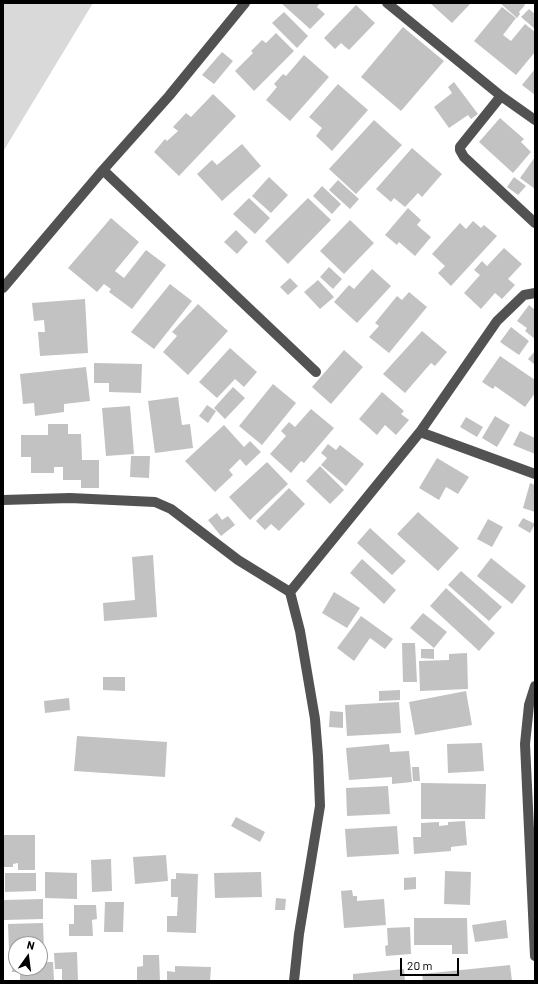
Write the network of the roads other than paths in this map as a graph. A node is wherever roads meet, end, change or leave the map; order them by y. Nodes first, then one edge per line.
1 (246, 3) edge
2 (387, 3) edge
3 (501, 96) junction
4 (535, 120) edge
5 (102, 170) junction
6 (535, 223) edge
7 (3, 288) edge
8 (535, 293) edge
9 (316, 372) dead end
10 (420, 432) junction
11 (535, 474) edge
12 (3, 500) edge
13 (290, 592) junction
14 (535, 686) edge
15 (535, 956) edge
16 (294, 981) edge

1 - 5 street
2 - 3 street
3 - 4 street
3 - 6 street
5 - 7 street
5 - 9 street
8 - 10 street
10 - 11 street
10 - 13 street
12 - 13 street
13 - 16 street
14 - 15 street

